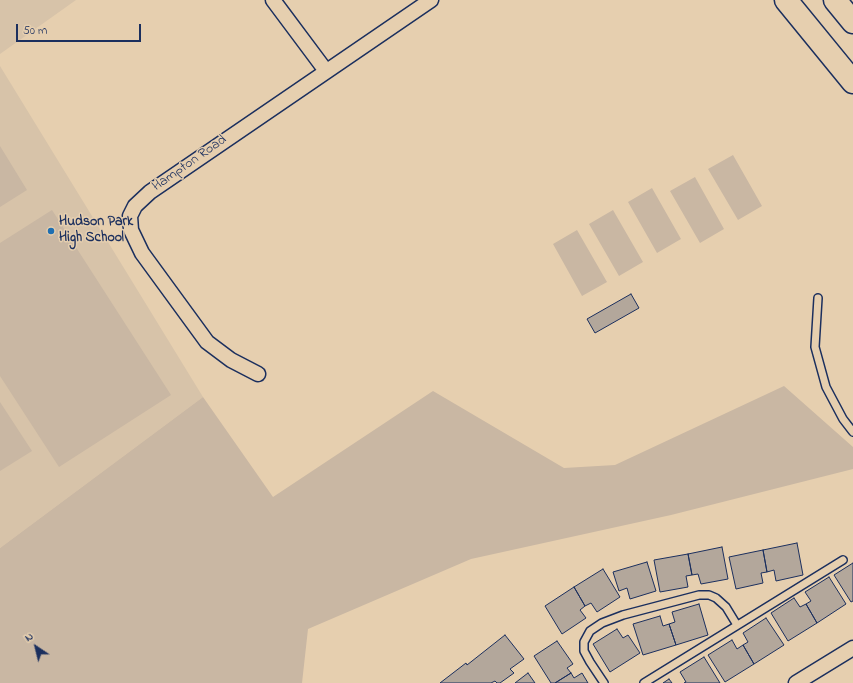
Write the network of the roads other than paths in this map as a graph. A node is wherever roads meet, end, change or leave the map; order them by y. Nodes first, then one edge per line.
1 (273, 0) edge
2 (431, 0) edge
3 (786, 0) edge
4 (835, 0) edge
5 (853, 22) edge
6 (326, 71) junction
7 (853, 82) edge
8 (818, 298) dead end
9 (258, 374) dead end
10 (853, 432) edge
11 (843, 560) dead end
12 (737, 625) junction
13 (853, 648) edge
14 (604, 683) edge
15 (644, 683) edge
16 (796, 683) edge

1 - 6 street
2 - 6 street, Hampton Road
3 - 7 highway
4 - 5 highway
6 - 9 street, Hampton Road
8 - 10 lane
11 - 12 lane
12 - 14 lane
12 - 15 lane
13 - 16 street

